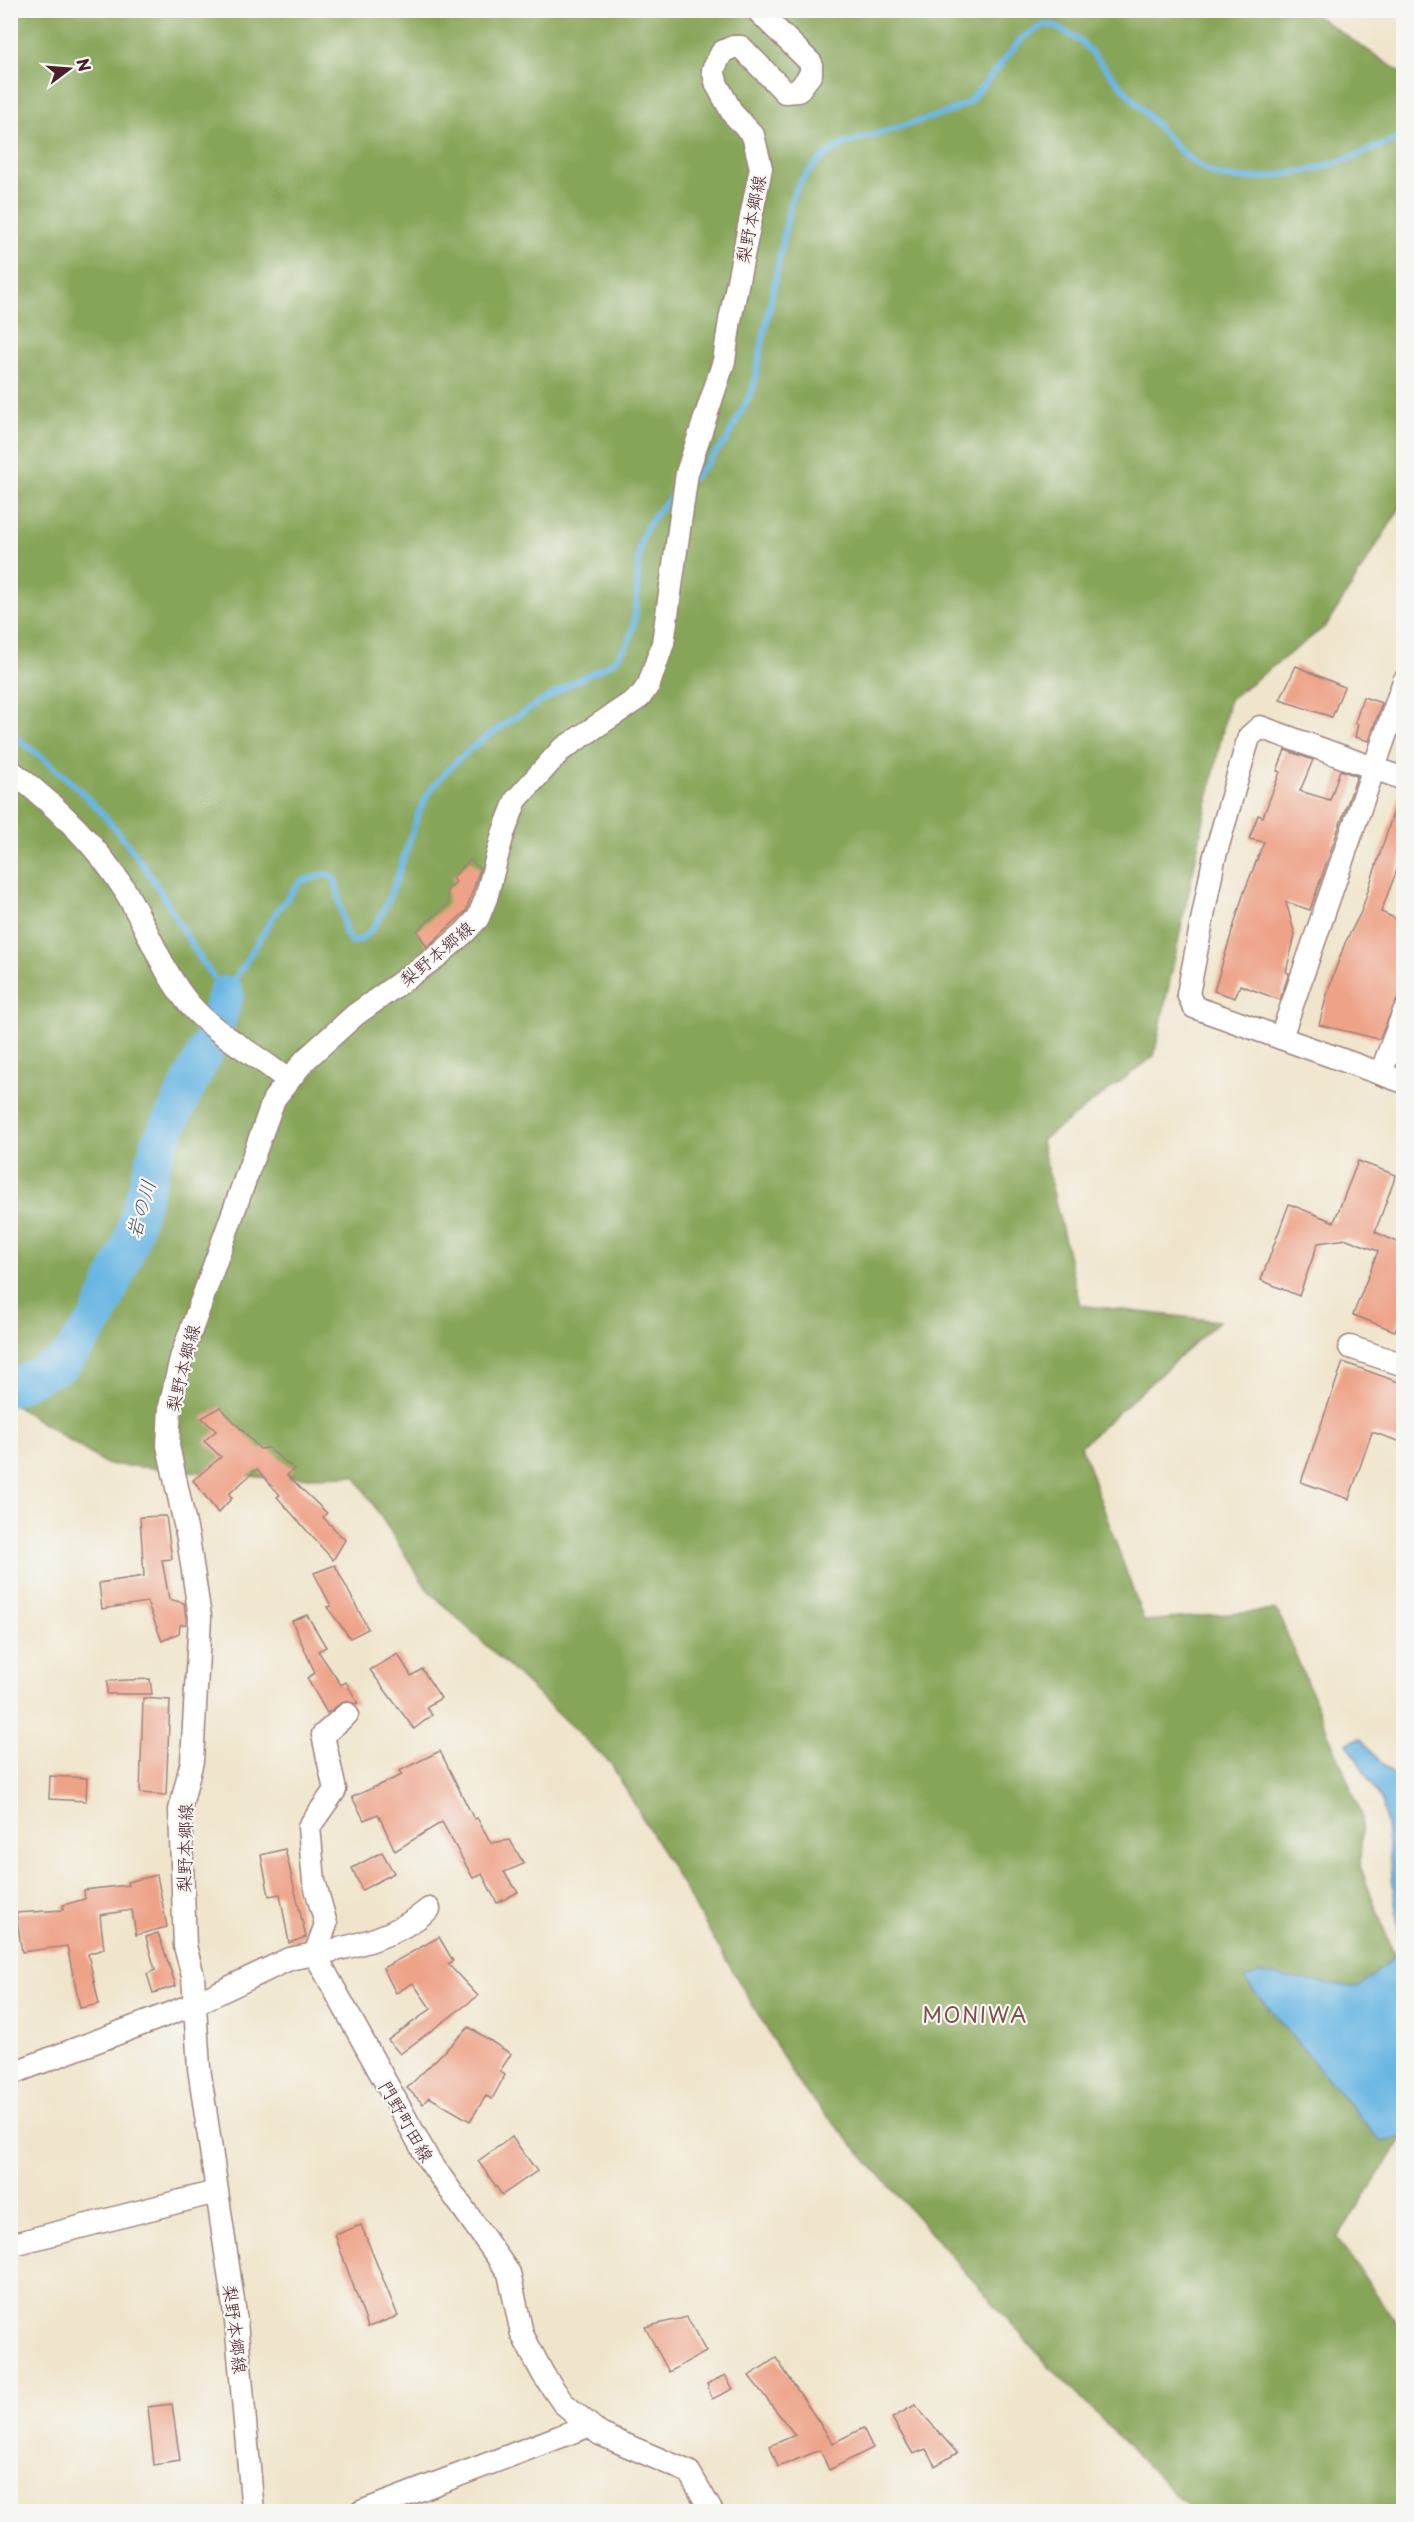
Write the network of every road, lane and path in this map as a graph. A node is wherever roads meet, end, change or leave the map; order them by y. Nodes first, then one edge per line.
1 (757, 10) edge
2 (1404, 681) edge
3 (1375, 770) junction
4 (10, 771) edge
5 (1404, 779) edge
6 (1404, 1012) edge
7 (1281, 1037) junction
8 (1381, 1073) junction
9 (288, 1080) junction
10 (1404, 1082) edge
11 (1350, 1347) dead end
12 (1404, 1365) edge
13 (347, 1714) dead end
14 (429, 1909) dead end
15 (315, 1954) junction
16 (195, 2004) junction
17 (10, 2074) edge
18 (216, 2192) junction
19 (10, 2245) edge
20 (588, 2426) junction
21 (253, 2511) edge
22 (361, 2511) edge
23 (712, 2511) edge

1 - 9 street, 梨野本郷線
2 - 3 street
3 - 5 street
3 - 7 street
3 - 7 street
4 - 9 street
6 - 8 street
7 - 8 street
8 - 10 street
9 - 16 street, 梨野本郷線
11 - 12 street
13 - 15 street
14 - 15 street
15 - 16 street
15 - 20 street, 門野町田線
16 - 17 street
16 - 18 street, 梨野本郷線
18 - 19 street
18 - 21 street, 梨野本郷線
20 - 22 street
20 - 23 street, 門野町田線

